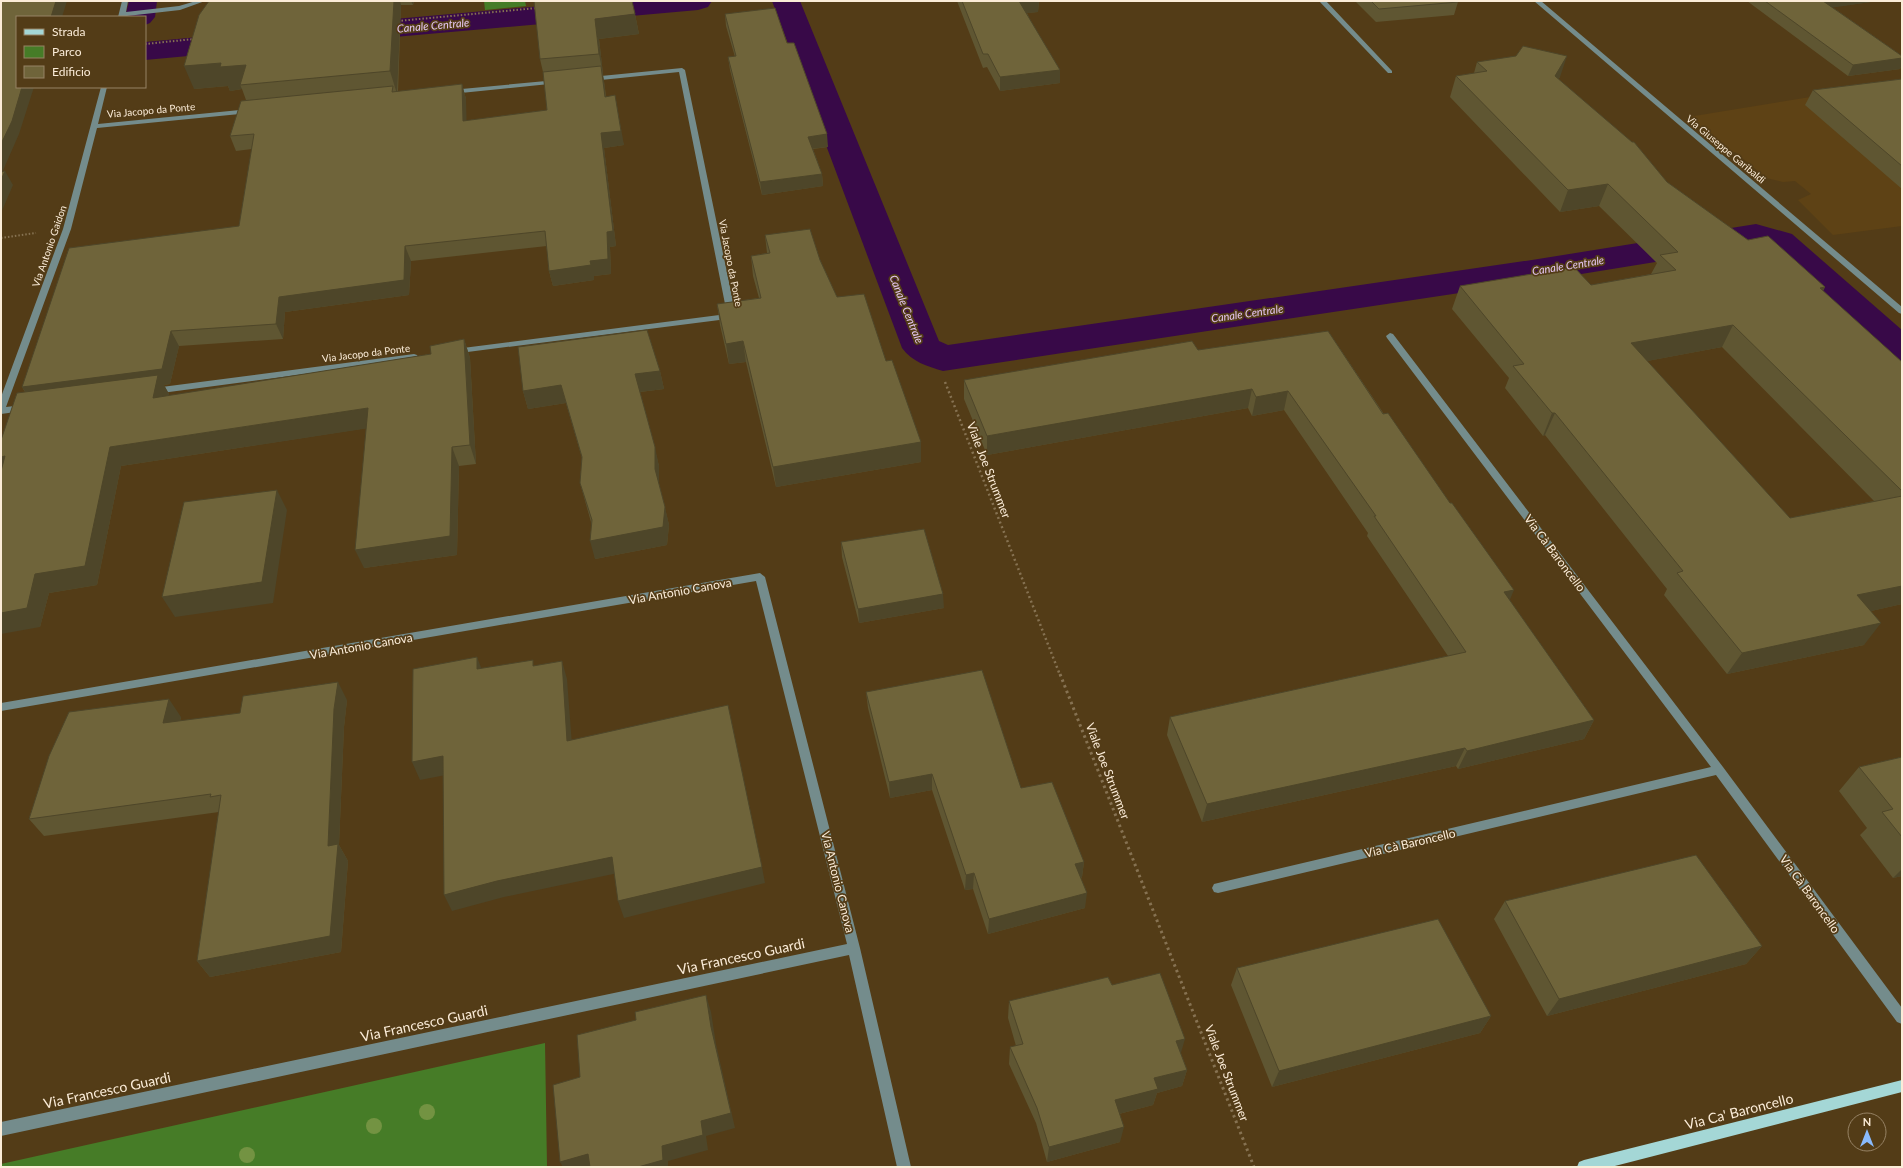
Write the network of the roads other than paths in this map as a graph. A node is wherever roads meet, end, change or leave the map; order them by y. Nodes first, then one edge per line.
1 (125, 1) edge
2 (202, 1) edge
3 (1322, 1) edge
4 (1537, 1) edge
5 (121, 16) edge
6 (1390, 72) dead end
7 (579, 80) edge
8 (563, 81) edge
9 (104, 88) edge
10 (444, 93) edge
11 (262, 110) edge
12 (95, 126) junction
13 (1902, 311) edge
14 (1390, 336) dead end
15 (449, 353) edge
16 (425, 356) edge
17 (142, 392) edge
18 (30, 407) edge
19 (1, 410) edge
20 (1, 707) edge
21 (1719, 770) junction
22 (1218, 888) dead end
23 (854, 948) junction
24 (1902, 1018) edge
25 (1902, 1086) edge
26 (1, 1129) edge
27 (904, 1167) edge
28 (1584, 1167) edge

1 - 5 street
2 - 5 street
3 - 6 street
4 - 13 street, Via Giuseppe Garibaldi
7 - 15 street, Via Jacopo da Ponte
8 - 10 street
9 - 12 street, Via Antonio Gaidon
11 - 12 street, Via Jacopo da Ponte
12 - 19 street, Via Antonio Gaidon
14 - 21 street, Via Cà Baroncello
16 - 17 street, Via Jacopo da Ponte
18 - 19 street
20 - 23 street, Via Antonio Canova
21 - 22 street, Via Cà Baroncello
21 - 24 street, Via Cà Baroncello
23 - 26 street, Via Francesco Guardi
23 - 27 street, Via Antonio Canova
25 - 28 main road, Via Ca' Baroncello

